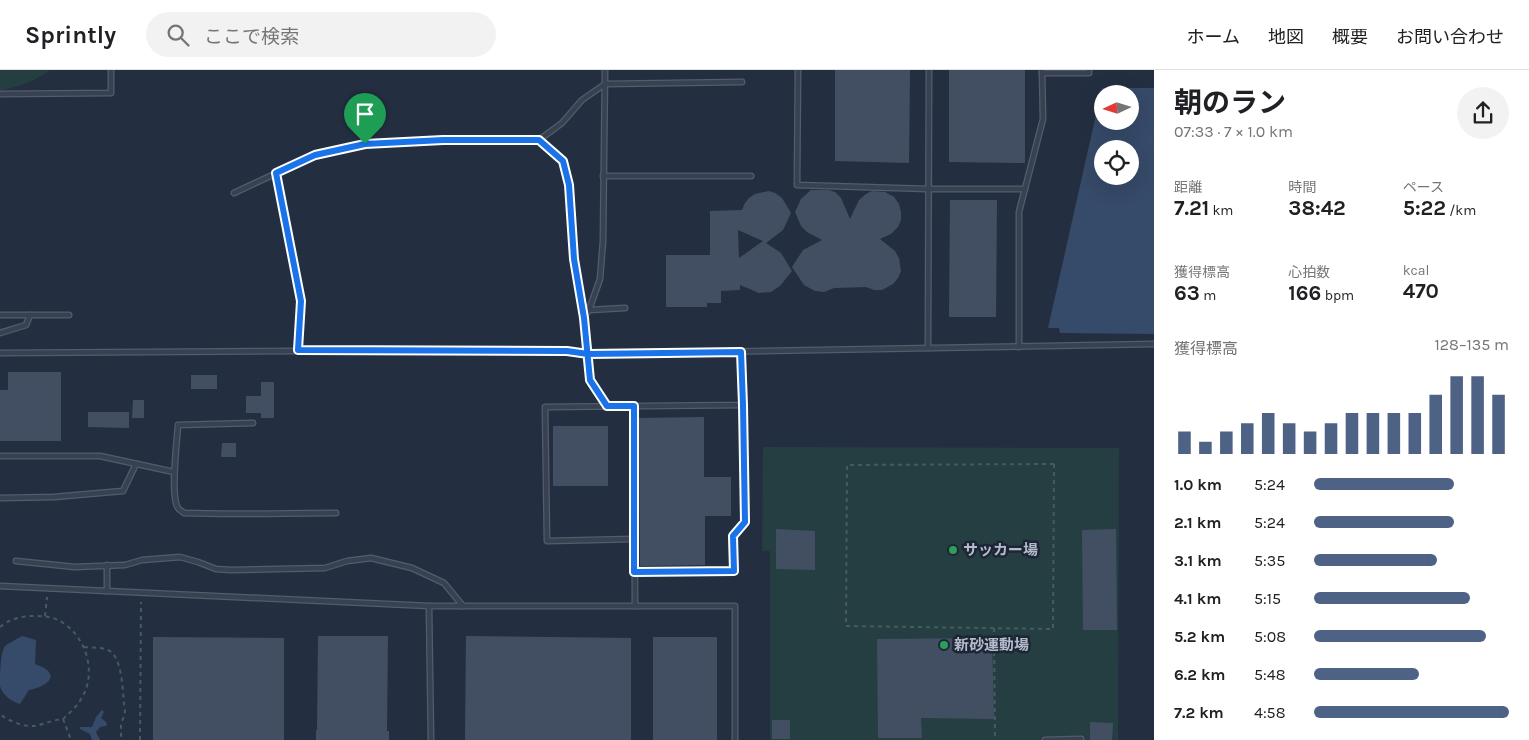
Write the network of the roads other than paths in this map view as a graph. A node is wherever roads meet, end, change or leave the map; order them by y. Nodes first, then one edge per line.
1 (111, 70) edge
2 (605, 70) edge
3 (798, 70) edge
4 (929, 70) edge
5 (1089, 70) edge
6 (1042, 72) edge
7 (742, 82) dead end
8 (605, 84) junction
9 (0, 94) edge
10 (539, 140) junction
11 (276, 173) junction
12 (603, 176) junction
13 (751, 176) dead end
14 (928, 189) junction
15 (1025, 189) junction
16 (234, 193) dead end
17 (625, 308) dead end
18 (589, 310) junction
19 (0, 315) edge
20 (30, 315) junction
21 (69, 315) dead end
22 (584, 318) junction
23 (0, 334) edge
24 (1154, 344) edge
25 (1018, 347) junction
26 (928, 348) junction
27 (298, 350) junction
28 (741, 352) junction
29 (0, 353) edge
30 (588, 354) junction
31 (743, 405) junction
32 (607, 406) junction
33 (634, 406) junction
34 (253, 424) dead end
35 (0, 456) edge
36 (136, 464) junction
37 (174, 472) junction
38 (0, 498) edge
39 (336, 514) dead end
40 (634, 539) junction
41 (16, 562) dead end
42 (107, 565) junction
43 (634, 572) junction
44 (0, 586) edge
45 (107, 591) junction
46 (430, 606) junction
47 (463, 606) junction
48 (635, 606) junction
49 (431, 740) edge
50 (735, 740) edge
51 (1045, 740) edge
52 (1080, 740) edge

1 - 9 lane
2 - 8 lane
3 - 14 lane
4 - 14 lane
5 - 6 lane
6 - 15 lane
7 - 8 lane
8 - 10 lane
8 - 12 lane
10 - 11 lane
10 - 22 lane
11 - 16 lane
11 - 27 lane
12 - 13 lane
12 - 18 lane
14 - 15 lane
14 - 26 lane
15 - 25 lane
17 - 18 lane
18 - 22 lane
19 - 20 lane
20 - 21 lane
20 - 23 lane
22 - 30 lane
24 - 25 lane
25 - 26 lane
26 - 28 lane
27 - 29 lane
27 - 30 lane
28 - 30 lane
28 - 31 lane
30 - 32 lane
31 - 33 lane
31 - 43 lane
32 - 33 lane
32 - 40 lane
33 - 40 lane
34 - 37 lane
35 - 36 lane
36 - 37 lane
36 - 38 lane
37 - 39 lane
40 - 43 lane
41 - 42 lane
42 - 45 lane
42 - 47 lane
43 - 48 lane
44 - 45 lane
45 - 46 lane
46 - 47 lane
46 - 49 lane
47 - 48 lane
48 - 50 lane
51 - 52 lane

